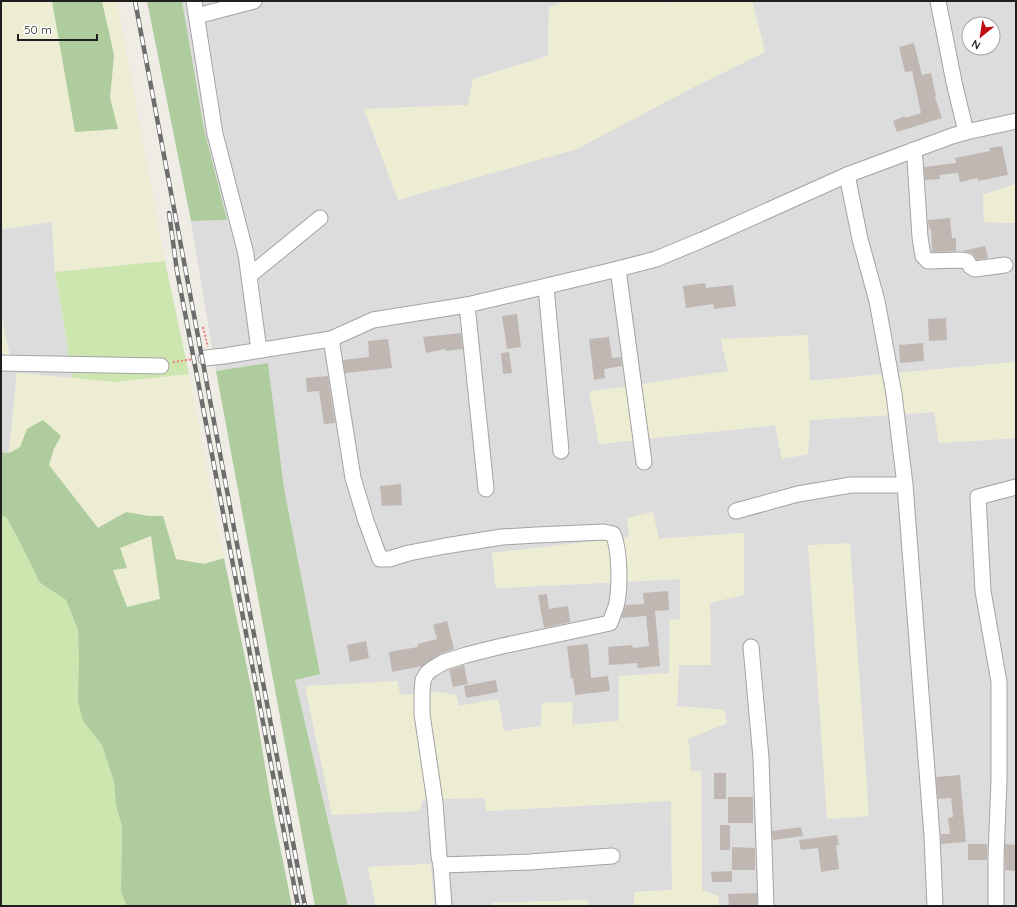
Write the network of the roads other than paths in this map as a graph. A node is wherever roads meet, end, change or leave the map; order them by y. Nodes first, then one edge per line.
1 (254, 1) edge
2 (938, 1) edge
3 (196, 8) edge
4 (1016, 121) edge
5 (966, 132) junction
6 (913, 150) junction
7 (847, 175) junction
8 (320, 218) dead end
9 (1005, 266) dead end
10 (618, 269) junction
11 (249, 276) junction
12 (546, 287) junction
13 (467, 305) junction
14 (331, 339) junction
15 (259, 350) junction
16 (206, 358) dead end
17 (1, 363) edge
18 (160, 366) road end
19 (561, 451) dead end
20 (644, 462) dead end
21 (905, 485) junction
22 (1016, 487) edge
23 (486, 489) dead end
24 (736, 510) dead end
25 (751, 647) dead end
26 (612, 856) dead end
27 (441, 865) junction
28 (444, 906) edge
29 (766, 906) edge
30 (935, 906) edge
31 (996, 906) edge

1 - 3 street
2 - 5 street
3 - 11 street
4 - 5 street
5 - 6 street
6 - 7 street
6 - 9 street
7 - 10 street
7 - 21 street
8 - 11 street
10 - 12 street
10 - 20 street
11 - 15 street
12 - 13 street
12 - 19 street
13 - 14 street
13 - 23 street
14 - 15 street
14 - 27 street
15 - 16 street
17 - 18 street
21 - 24 street
21 - 30 street
22 - 31 street
25 - 29 street
26 - 27 street
27 - 28 street

